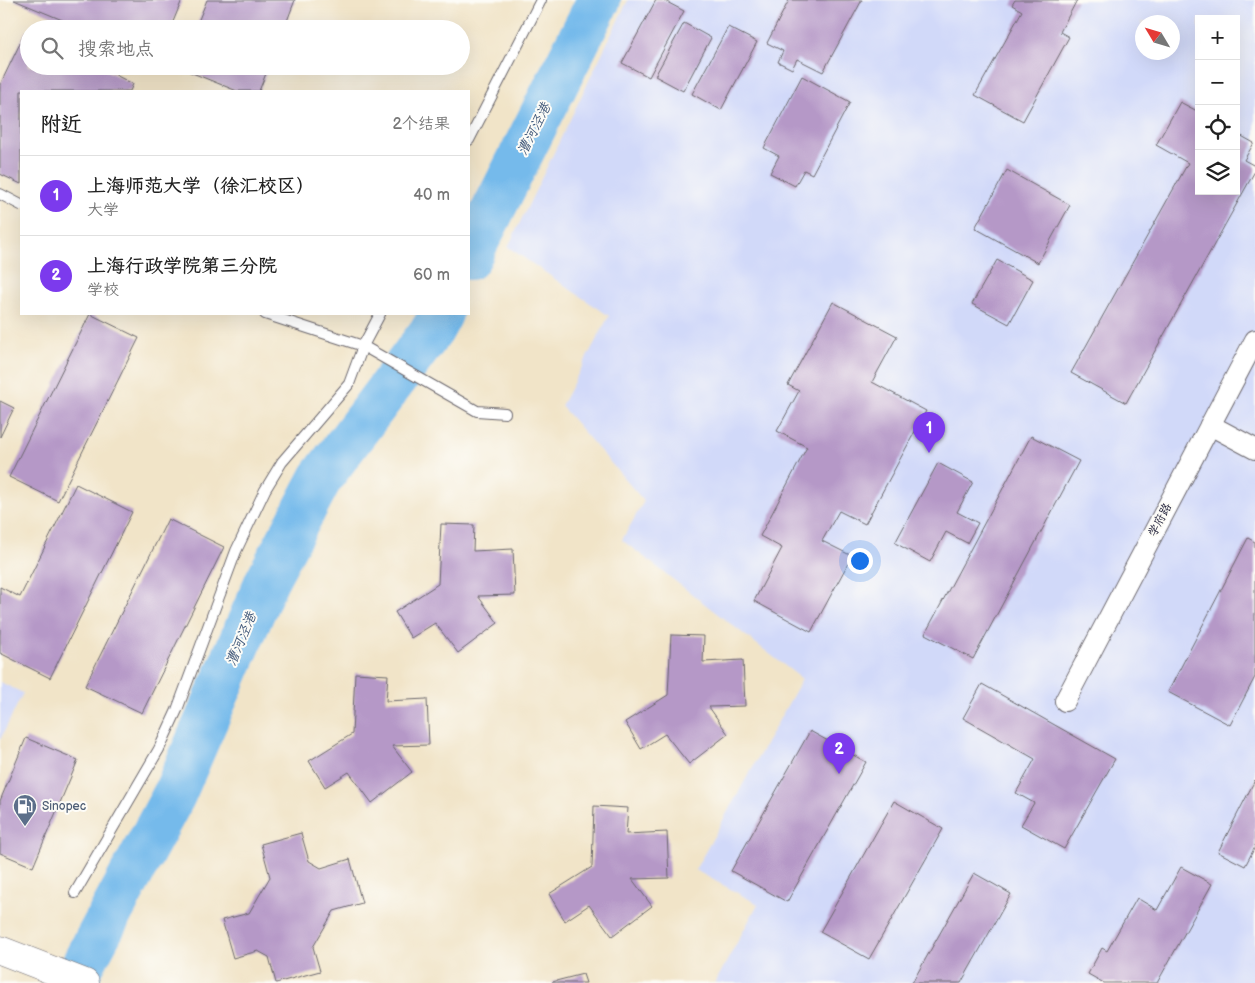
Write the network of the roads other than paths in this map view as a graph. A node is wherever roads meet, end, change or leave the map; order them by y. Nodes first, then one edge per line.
1 (540, 0) edge
2 (470, 138) edge
3 (0, 194) edge
4 (20, 204) edge
5 (267, 315) edge
6 (379, 315) edge
7 (1255, 340) edge
8 (363, 346) junction
9 (505, 412) dead end
10 (1210, 425) junction
11 (1255, 449) edge
12 (1066, 701) dead end
13 (75, 893) dead end
14 (0, 950) edge
15 (85, 983) edge

1 - 2 lane
3 - 4 lane
5 - 8 lane
6 - 8 lane
7 - 10 street, 学府路
8 - 9 lane
8 - 13 lane
10 - 11 street
10 - 12 street, 学府路
14 - 15 main road

